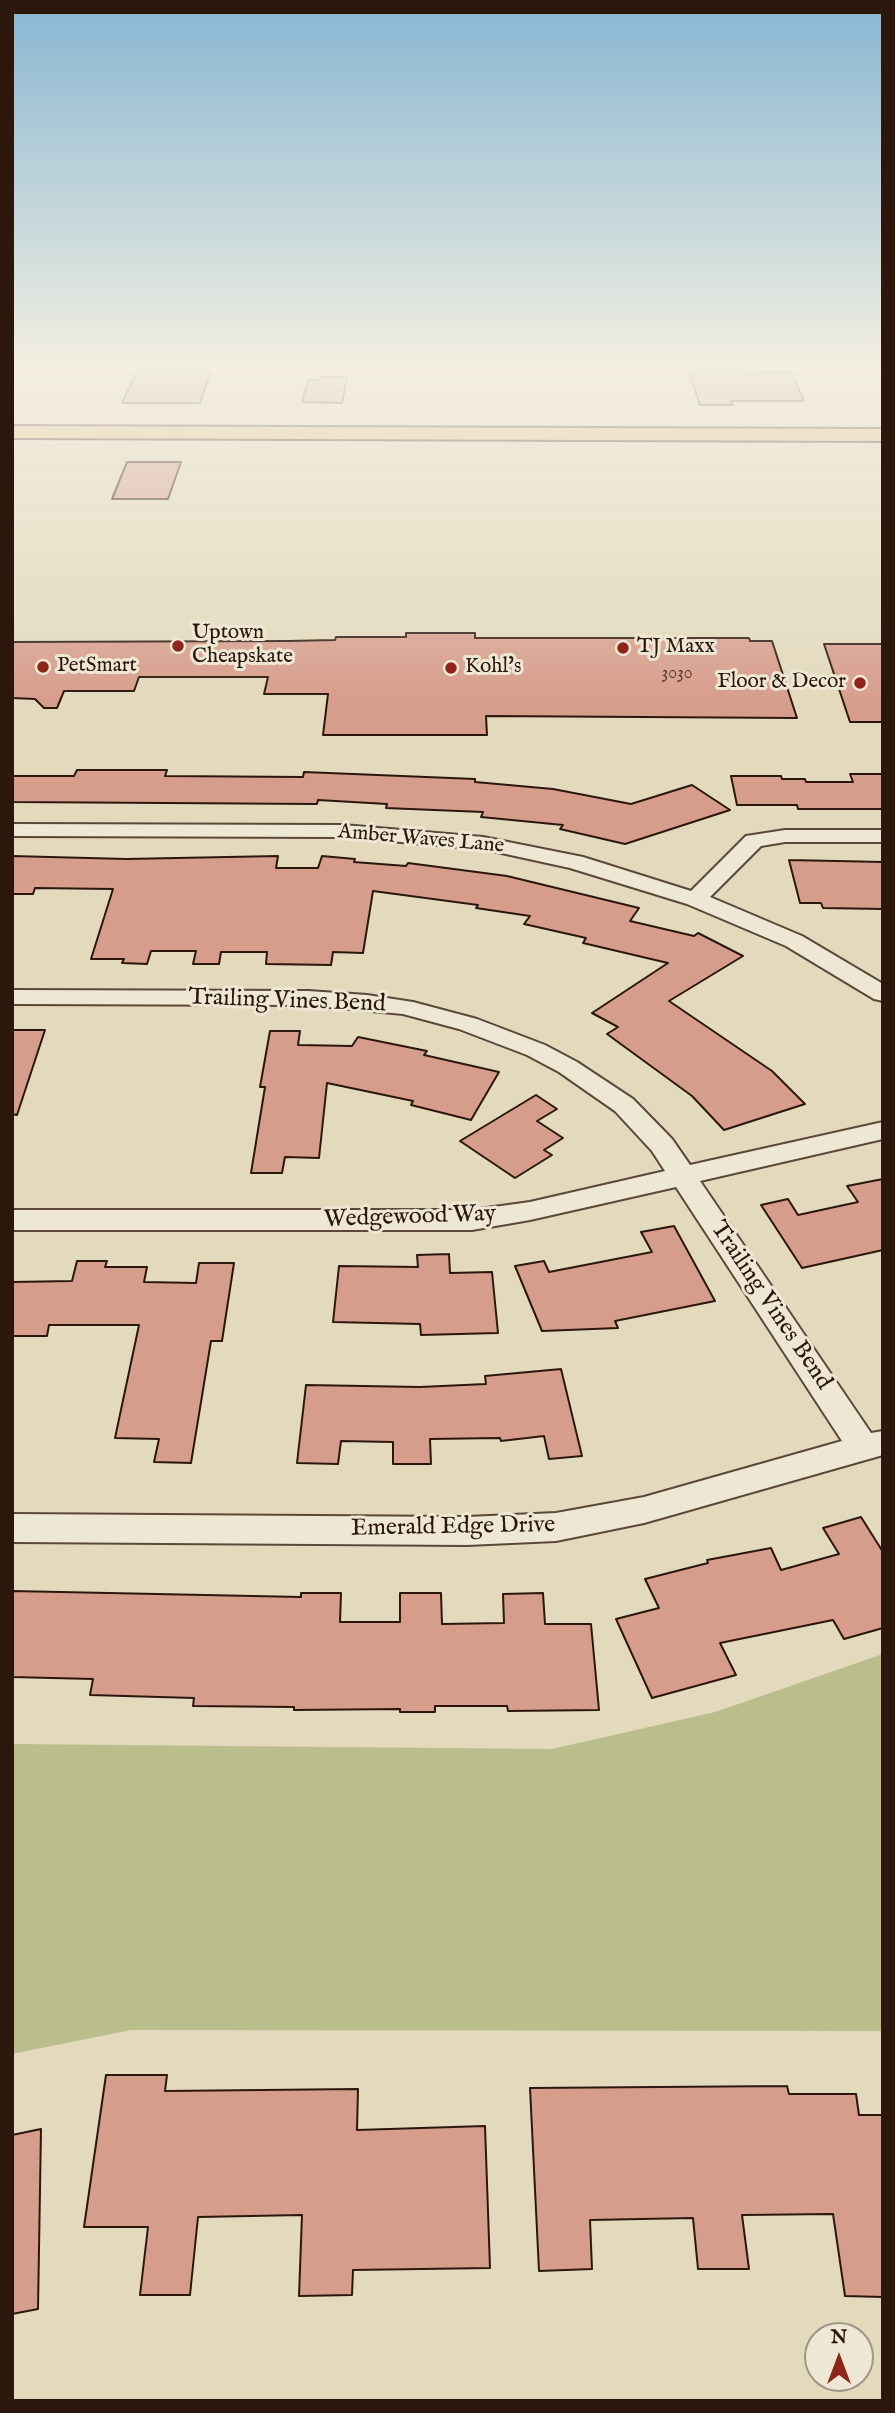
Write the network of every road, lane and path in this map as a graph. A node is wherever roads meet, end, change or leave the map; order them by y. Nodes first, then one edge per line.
1 (12, 830) edge
2 (883, 836) edge
3 (695, 899) junction
4 (883, 994) edge
5 (12, 997) edge
6 (883, 1130) edge
7 (683, 1176) junction
8 (12, 1220) edge
9 (873, 1445) edge
10 (12, 1528) edge

1 - 3 street, Amber Waves Lane
2 - 3 street
3 - 4 street, Amber Waves Lane
5 - 7 street, Trailing Vines Bend
6 - 7 street, Wedgewood Way
7 - 8 street, Wedgewood Way
7 - 9 street, Trailing Vines Bend
9 - 10 street, Emerald Edge Drive

